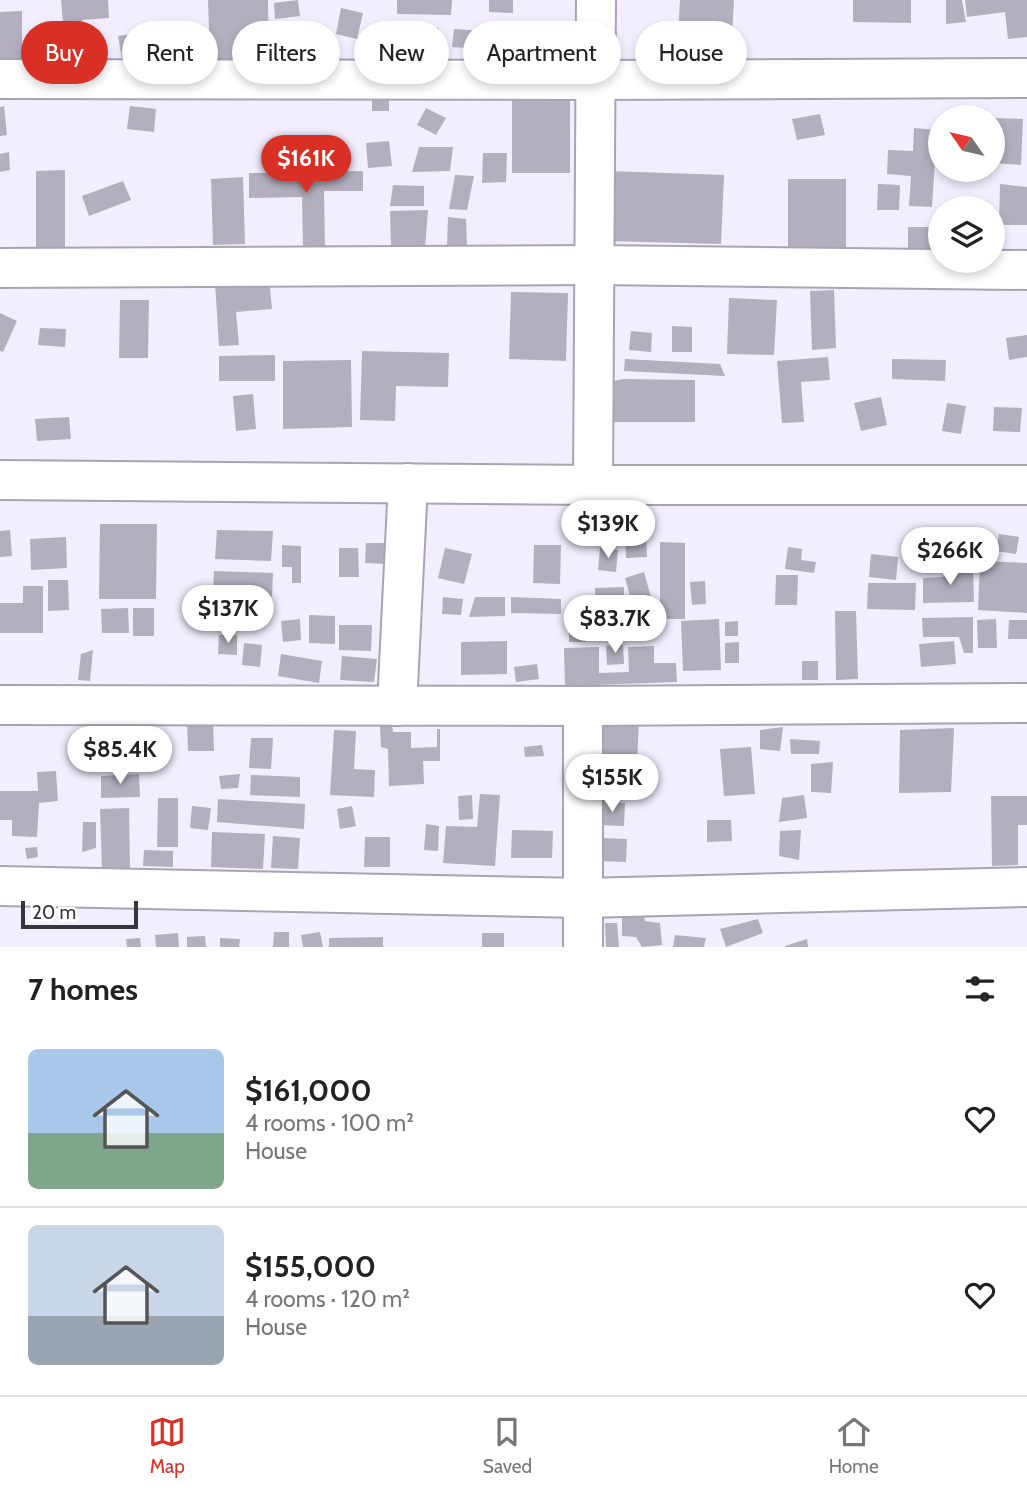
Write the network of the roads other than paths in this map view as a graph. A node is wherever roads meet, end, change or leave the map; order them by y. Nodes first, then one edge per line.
1 (596, 0) edge
2 (596, 21) edge
3 (1027, 78) edge
4 (0, 79) edge
5 (463, 80) edge
6 (621, 80) edge
7 (596, 84) edge
8 (595, 265) junction
9 (0, 268) edge
10 (1027, 270) edge
11 (0, 480) edge
12 (408, 483) junction
13 (593, 485) junction
14 (1027, 485) edge
15 (1027, 703) edge
16 (0, 705) edge
17 (397, 706) junction
18 (583, 706) junction
19 (0, 886) edge
20 (1027, 887) edge
21 (583, 898) junction
22 (583, 947) edge

1 - 2 street
3 - 6 street
4 - 5 street
7 - 8 street
8 - 9 street
8 - 10 street
8 - 13 street
11 - 12 street
12 - 13 street
12 - 17 street
13 - 14 street
15 - 18 street
16 - 17 street
17 - 18 street
18 - 21 street
19 - 21 street
20 - 21 street
21 - 22 street

